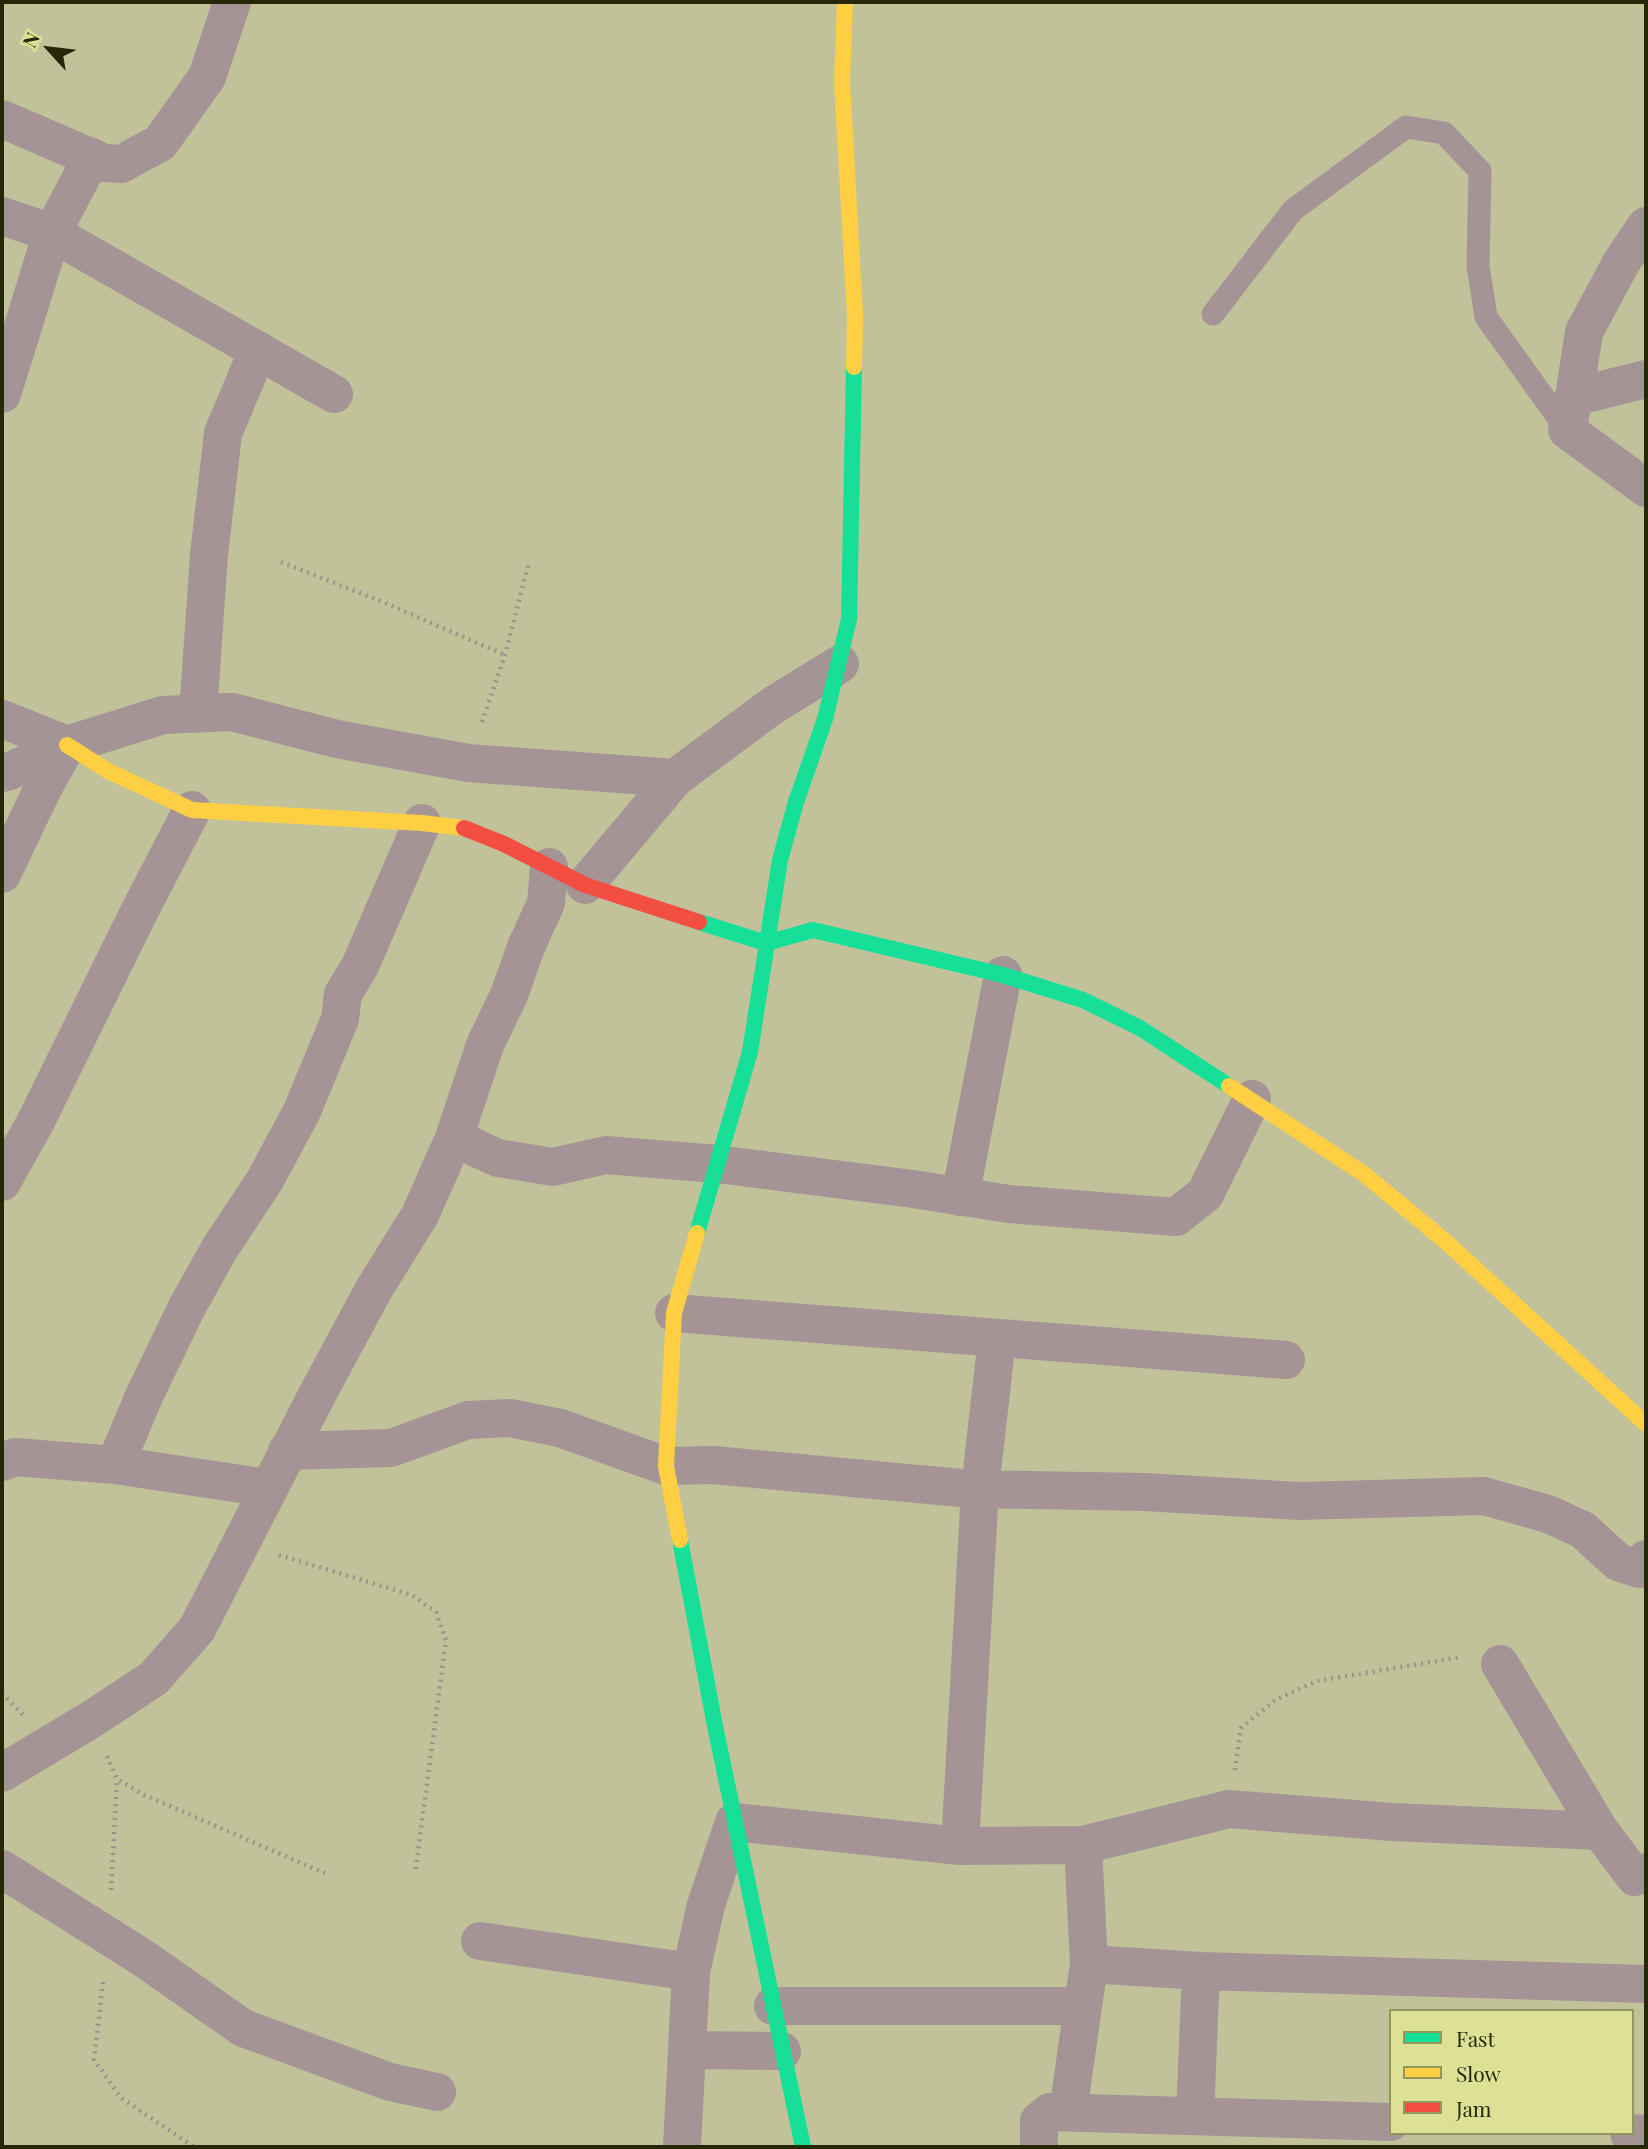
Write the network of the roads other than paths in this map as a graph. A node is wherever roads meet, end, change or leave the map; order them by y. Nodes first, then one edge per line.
1 (232, 2) edge
2 (845, 2) edge
3 (2, 119) edge
4 (92, 157) junction
5 (2, 216) edge
6 (1646, 226) edge
7 (51, 233) junction
8 (1213, 314) dead end
9 (258, 349) junction
10 (1646, 379) edge
11 (2, 394) edge
12 (334, 394) dead end
13 (1570, 413) junction
14 (1646, 488) edge
15 (840, 664) junction
16 (198, 714) junction
17 (2, 719) edge
18 (67, 744) junction
19 (2, 773) edge
20 (675, 778) junction
21 (192, 810) junction
22 (422, 823) junction
23 (549, 867) junction
24 (2, 874) edge
25 (585, 885) junction
26 (766, 943) junction
27 (1003, 975) junction
28 (1252, 1099) junction
29 (454, 1138) junction
30 (718, 1164) junction
31 (2, 1182) edge
32 (960, 1196) junction
33 (674, 1313) junction
34 (997, 1338) junction
35 (1286, 1360) dead end
36 (1646, 1424) edge
37 (287, 1451) junction
38 (6, 1456) edge
39 (115, 1465) junction
40 (666, 1466) junction
41 (267, 1488) junction
42 (980, 1489) junction
43 (1644, 1576) edge
44 (1500, 1664) road end
45 (2, 1773) edge
46 (734, 1822) junction
47 (1600, 1831) junction
48 (960, 1846) junction
49 (1083, 1846) junction
50 (2, 1869) edge
51 (1643, 1881) edge
52 (480, 1941) dead end
53 (1089, 1964) junction
54 (1201, 1971) junction
55 (691, 1972) junction
56 (1646, 1984) edge
57 (772, 2006) junction
58 (1083, 2006) junction
59 (687, 2050) junction
60 (782, 2051) junction
61 (438, 2092) dead end
62 (1068, 2112) junction
63 (1195, 2116) junction
64 (1389, 2122) edge
65 (682, 2147) edge
66 (803, 2147) edge
67 (1038, 2147) edge

1 - 4 street
2 - 15 street
3 - 4 street
4 - 7 street
5 - 7 street
6 - 13 street
7 - 9 street
7 - 11 street
8 - 13 lane
9 - 12 street
9 - 16 street
10 - 13 street
13 - 14 street
15 - 20 street
15 - 26 street
16 - 18 street
16 - 20 street
17 - 18 street
18 - 19 street
18 - 21 street
18 - 24 street
20 - 25 street
21 - 22 street
21 - 31 street
22 - 23 street
22 - 39 street
23 - 25 street
23 - 29 street
25 - 26 street
26 - 27 street
26 - 30 street
27 - 28 street
27 - 32 street
28 - 32 street
28 - 36 street
29 - 30 street
29 - 37 street
30 - 32 street
30 - 33 street
33 - 34 street
33 - 40 street
34 - 35 street
34 - 42 street
37 - 40 street
37 - 41 street
38 - 39 street
39 - 41 street
40 - 42 street
40 - 46 street
41 - 45 street
42 - 43 street
42 - 48 street
44 - 47 street
46 - 48 street
46 - 55 street
46 - 57 street
47 - 49 street
47 - 51 street
48 - 49 street
49 - 53 street
50 - 61 street
52 - 55 street
53 - 54 street
53 - 58 street
54 - 56 street
54 - 63 street
55 - 59 street
57 - 58 street
57 - 60 street
58 - 62 street
59 - 60 street
59 - 65 street
60 - 66 street
62 - 63 street
62 - 67 street
63 - 64 street

